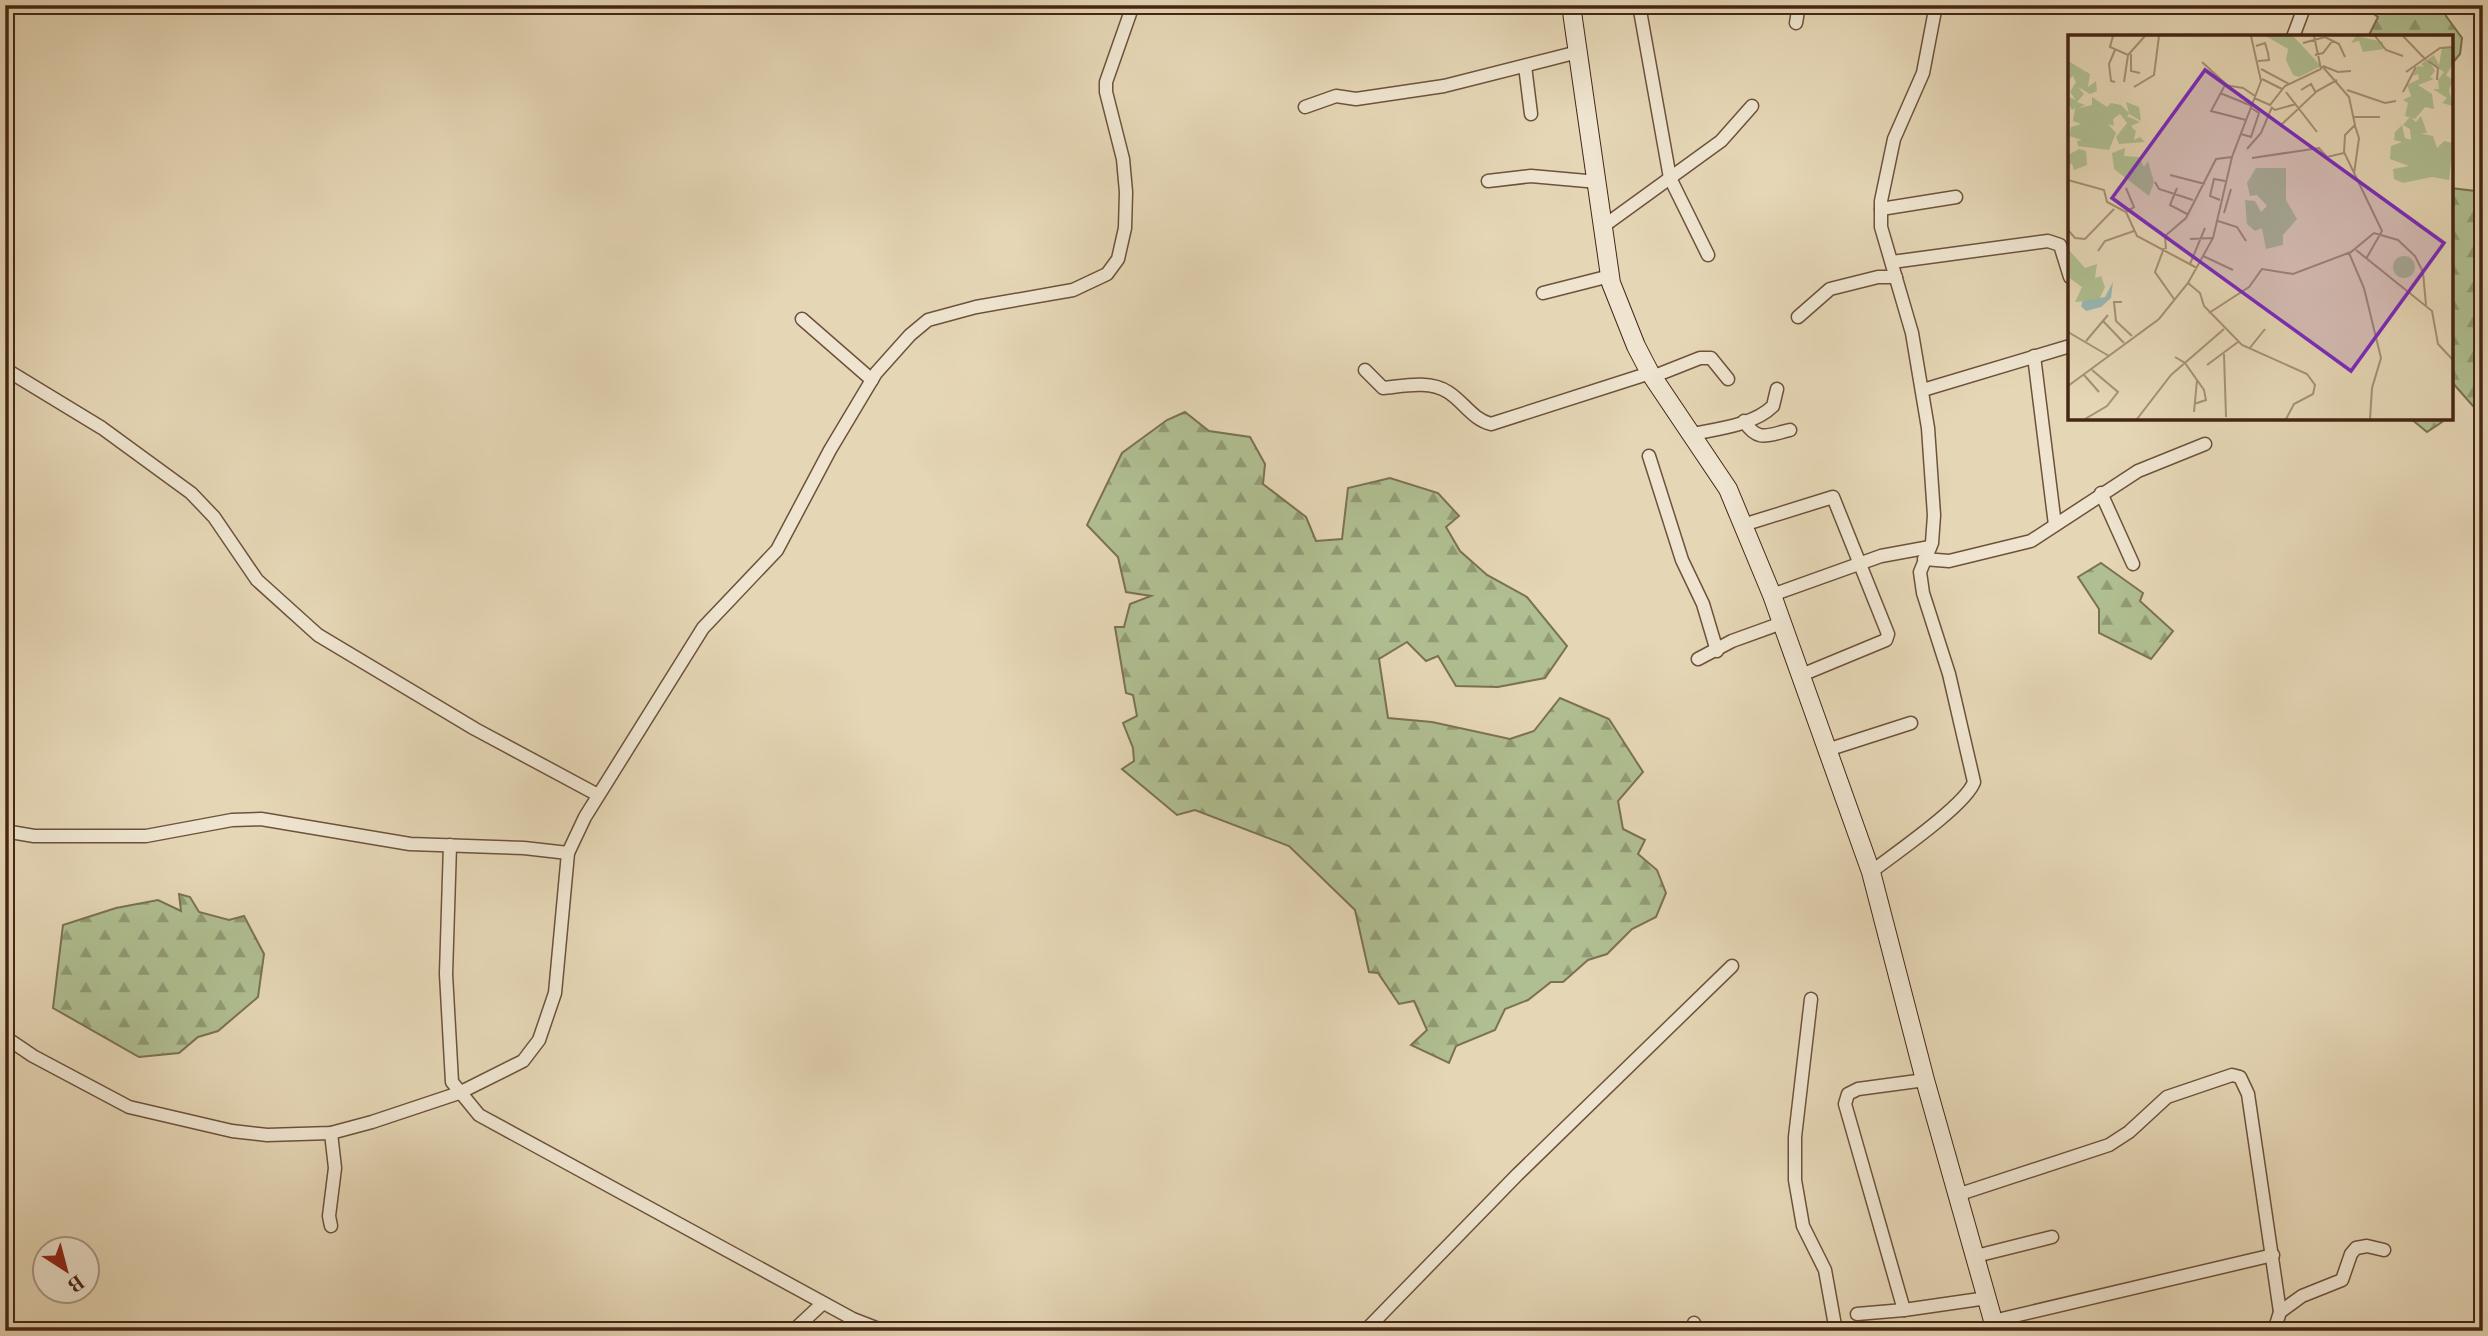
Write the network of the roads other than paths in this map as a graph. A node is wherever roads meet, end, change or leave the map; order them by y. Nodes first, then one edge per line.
1 (1133, 5) edge
2 (1571, 5) edge
3 (1639, 5) edge
4 (1799, 5) edge
5 (1936, 5) edge
6 (2305, 5) edge
7 (1796, 23) dead end
8 (2294, 35) edge
9 (1578, 52) junction
10 (1525, 66) junction
11 (1752, 106) dead end
12 (1305, 107) dead end
13 (1531, 114) dead end
14 (1670, 178) junction
15 (1488, 181) dead end
16 (1598, 182) junction
17 (1956, 197) dead end
18 (1881, 209) junction
19 (1601, 228) junction
20 (1708, 255) dead end
21 (1892, 262) junction
22 (2068, 271) edge
23 (1609, 276) junction
24 (1896, 277) junction
25 (1543, 293) dead end
26 (1798, 317) dead end
27 (802, 319) dead end
28 (2068, 347) edge
29 (2034, 356) junction
30 (5, 369) edge
31 (1366, 370) dead end
32 (1651, 375) junction
33 (1728, 379) dead end
34 (872, 380) junction
35 (1777, 388) dead end
36 (1923, 390) junction
37 (1744, 421) junction
38 (1790, 430) dead end
39 (1692, 433) junction
40 (2205, 444) dead end
41 (1649, 456) dead end
42 (2101, 493) junction
43 (2055, 524) junction
44 (1743, 525) junction
45 (1927, 553) junction
46 (1860, 563) junction
47 (2133, 564) dead end
48 (1772, 595) junction
49 (1782, 623) junction
50 (1717, 651) junction
51 (1698, 659) dead end
52 (1799, 676) junction
53 (1911, 723) dead end
54 (1827, 750) junction
55 (598, 796) junction
56 (5, 831) edge
57 (450, 845) junction
58 (568, 853) junction
59 (1871, 872) junction
60 (1732, 966) dead end
61 (1811, 999) dead end
62 (5, 1037) edge
63 (1925, 1080) junction
64 (459, 1093) junction
65 (331, 1133) junction
66 (1960, 1194) junction
67 (331, 1226) dead end
68 (2052, 1237) dead end
69 (2384, 1250) dead end
70 (2273, 1255) junction
71 (1976, 1256) junction
72 (1987, 1298) junction
73 (823, 1303) junction
74 (1904, 1310) junction
75 (2280, 1312) junction
76 (1857, 1314) dead end
77 (1995, 1326) edge
78 (793, 1331) edge
79 (884, 1331) edge
80 (1364, 1331) edge
81 (1836, 1331) edge
82 (2274, 1331) edge

1 - 34 street
2 - 9 street
3 - 14 street
4 - 7 street
5 - 18 street
6 - 8 street
9 - 10 street
9 - 16 street
10 - 12 street
10 - 13 street
11 - 14 street
14 - 19 street
14 - 20 street
15 - 16 street
16 - 19 street
17 - 18 street
18 - 21 street
19 - 23 street
21 - 22 street
21 - 24 street
23 - 25 street
23 - 32 street
24 - 26 street
24 - 36 street
27 - 34 street
28 - 29 street
29 - 36 street
29 - 43 street
30 - 55 street
31 - 32 street
32 - 33 street
32 - 39 street
34 - 55 street
35 - 37 street
36 - 45 street
37 - 38 street
37 - 39 street
39 - 44 street
40 - 42 street
41 - 50 street
42 - 43 street
42 - 47 street
43 - 45 street
44 - 46 street
44 - 48 street
45 - 46 street
45 - 59 street
46 - 48 street
46 - 52 street
48 - 49 street
49 - 50 street
49 - 52 street
50 - 51 street
52 - 54 street
53 - 54 street
54 - 59 street
55 - 58 street
56 - 57 street
57 - 58 street
57 - 64 street
58 - 64 street
59 - 63 street
60 - 80 street
61 - 81 street
62 - 65 street
63 - 66 street
63 - 74 street
64 - 65 street
64 - 73 street
65 - 67 street
66 - 70 street
66 - 71 street
68 - 71 street
69 - 75 street
70 - 75 street
70 - 77 street
71 - 72 street
72 - 74 street
72 - 77 street
73 - 78 street
73 - 79 street
74 - 76 street
75 - 82 street

